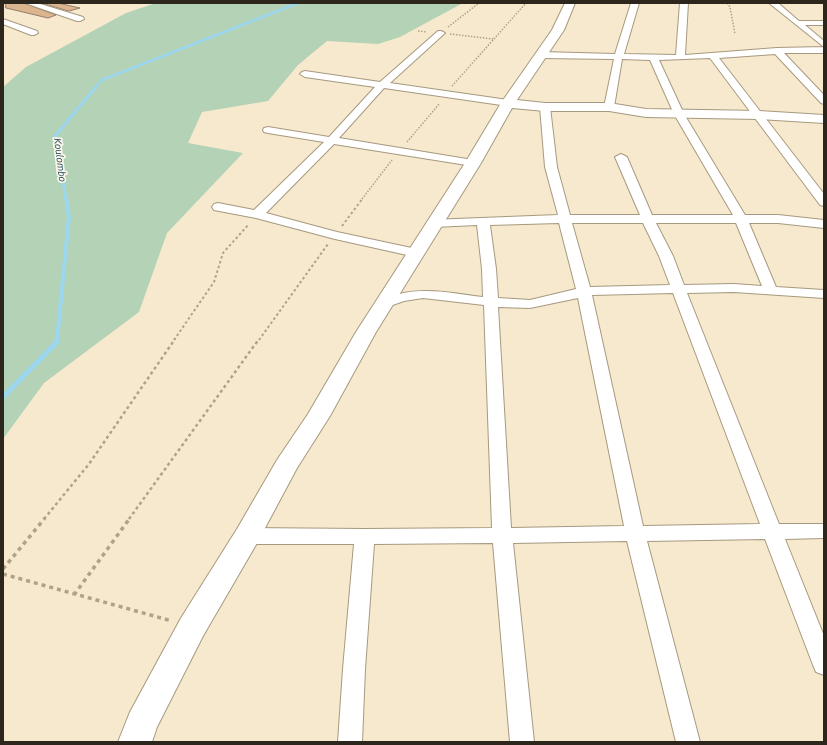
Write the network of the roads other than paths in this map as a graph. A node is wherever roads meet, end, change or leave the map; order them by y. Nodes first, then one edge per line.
1 (29, 3) edge
2 (570, 3) edge
3 (635, 3) edge
4 (684, 3) edge
5 (773, 3) edge
6 (80, 19) dead end
7 (3, 21) edge
8 (797, 23) junction
9 (824, 23) edge
10 (34, 33) dead end
11 (441, 33) road end
12 (820, 38) edge
13 (824, 45) edge
14 (824, 50) edge
15 (777, 51) junction
16 (541, 55) junction
17 (619, 56) junction
18 (713, 56) junction
19 (653, 57) junction
20 (680, 58) junction
21 (305, 74) dead end
22 (382, 85) junction
23 (824, 101) edge
24 (508, 103) junction
25 (545, 107) junction
26 (609, 107) junction
27 (679, 114) junction
28 (759, 115) junction
29 (824, 119) edge
30 (268, 130) dead end
31 (331, 141) junction
32 (621, 157) dead end
33 (474, 163) junction
34 (824, 202) edge
35 (218, 207) dead end
36 (257, 214) junction
37 (565, 219) junction
38 (741, 219) junction
39 (648, 220) junction
40 (483, 222) junction
41 (434, 223) junction
42 (824, 224) edge
43 (416, 253) junction
44 (679, 289) junction
45 (771, 291) junction
46 (584, 292) junction
47 (824, 294) edge
48 (491, 302) junction
49 (384, 304) junction
50 (772, 531) junction
51 (824, 531) edge
52 (635, 533) junction
53 (502, 534) junction
54 (247, 536) junction
55 (365, 537) junction
56 (824, 665) edge
57 (135, 742) edge
58 (350, 742) edge
59 (522, 742) edge
60 (688, 742) edge

1 - 6 street
2 - 16 street
3 - 17 street
4 - 20 street
5 - 8 street
7 - 10 street
8 - 9 street
8 - 12 street
11 - 22 street
12 - 13 street
14 - 15 street
15 - 18 street
15 - 23 street
16 - 17 street
16 - 24 street
17 - 19 street
17 - 26 street
18 - 20 street
18 - 28 street
19 - 20 street
19 - 27 street
21 - 22 street
22 - 24 street
22 - 31 street
24 - 25 street
24 - 33 street
25 - 26 street
25 - 37 street
26 - 27 street
27 - 28 street
27 - 38 street
28 - 29 street
28 - 34 street
30 - 31 street
31 - 33 street
31 - 36 street
32 - 39 street
33 - 41 street
35 - 36 street
36 - 43 street
37 - 39 street
37 - 40 street
37 - 46 street
38 - 39 street
38 - 42 street
38 - 45 street
39 - 44 street
40 - 41 street
40 - 48 street
41 - 43 street
43 - 49 street
44 - 45 street
44 - 46 street
44 - 50 street
45 - 47 street
46 - 48 street
46 - 52 street
48 - 49 street
48 - 53 street
49 - 54 street
50 - 51 street
50 - 52 street
50 - 56 street
52 - 53 street
52 - 60 street
53 - 55 street
53 - 59 street
54 - 55 street
54 - 57 street
55 - 58 street

